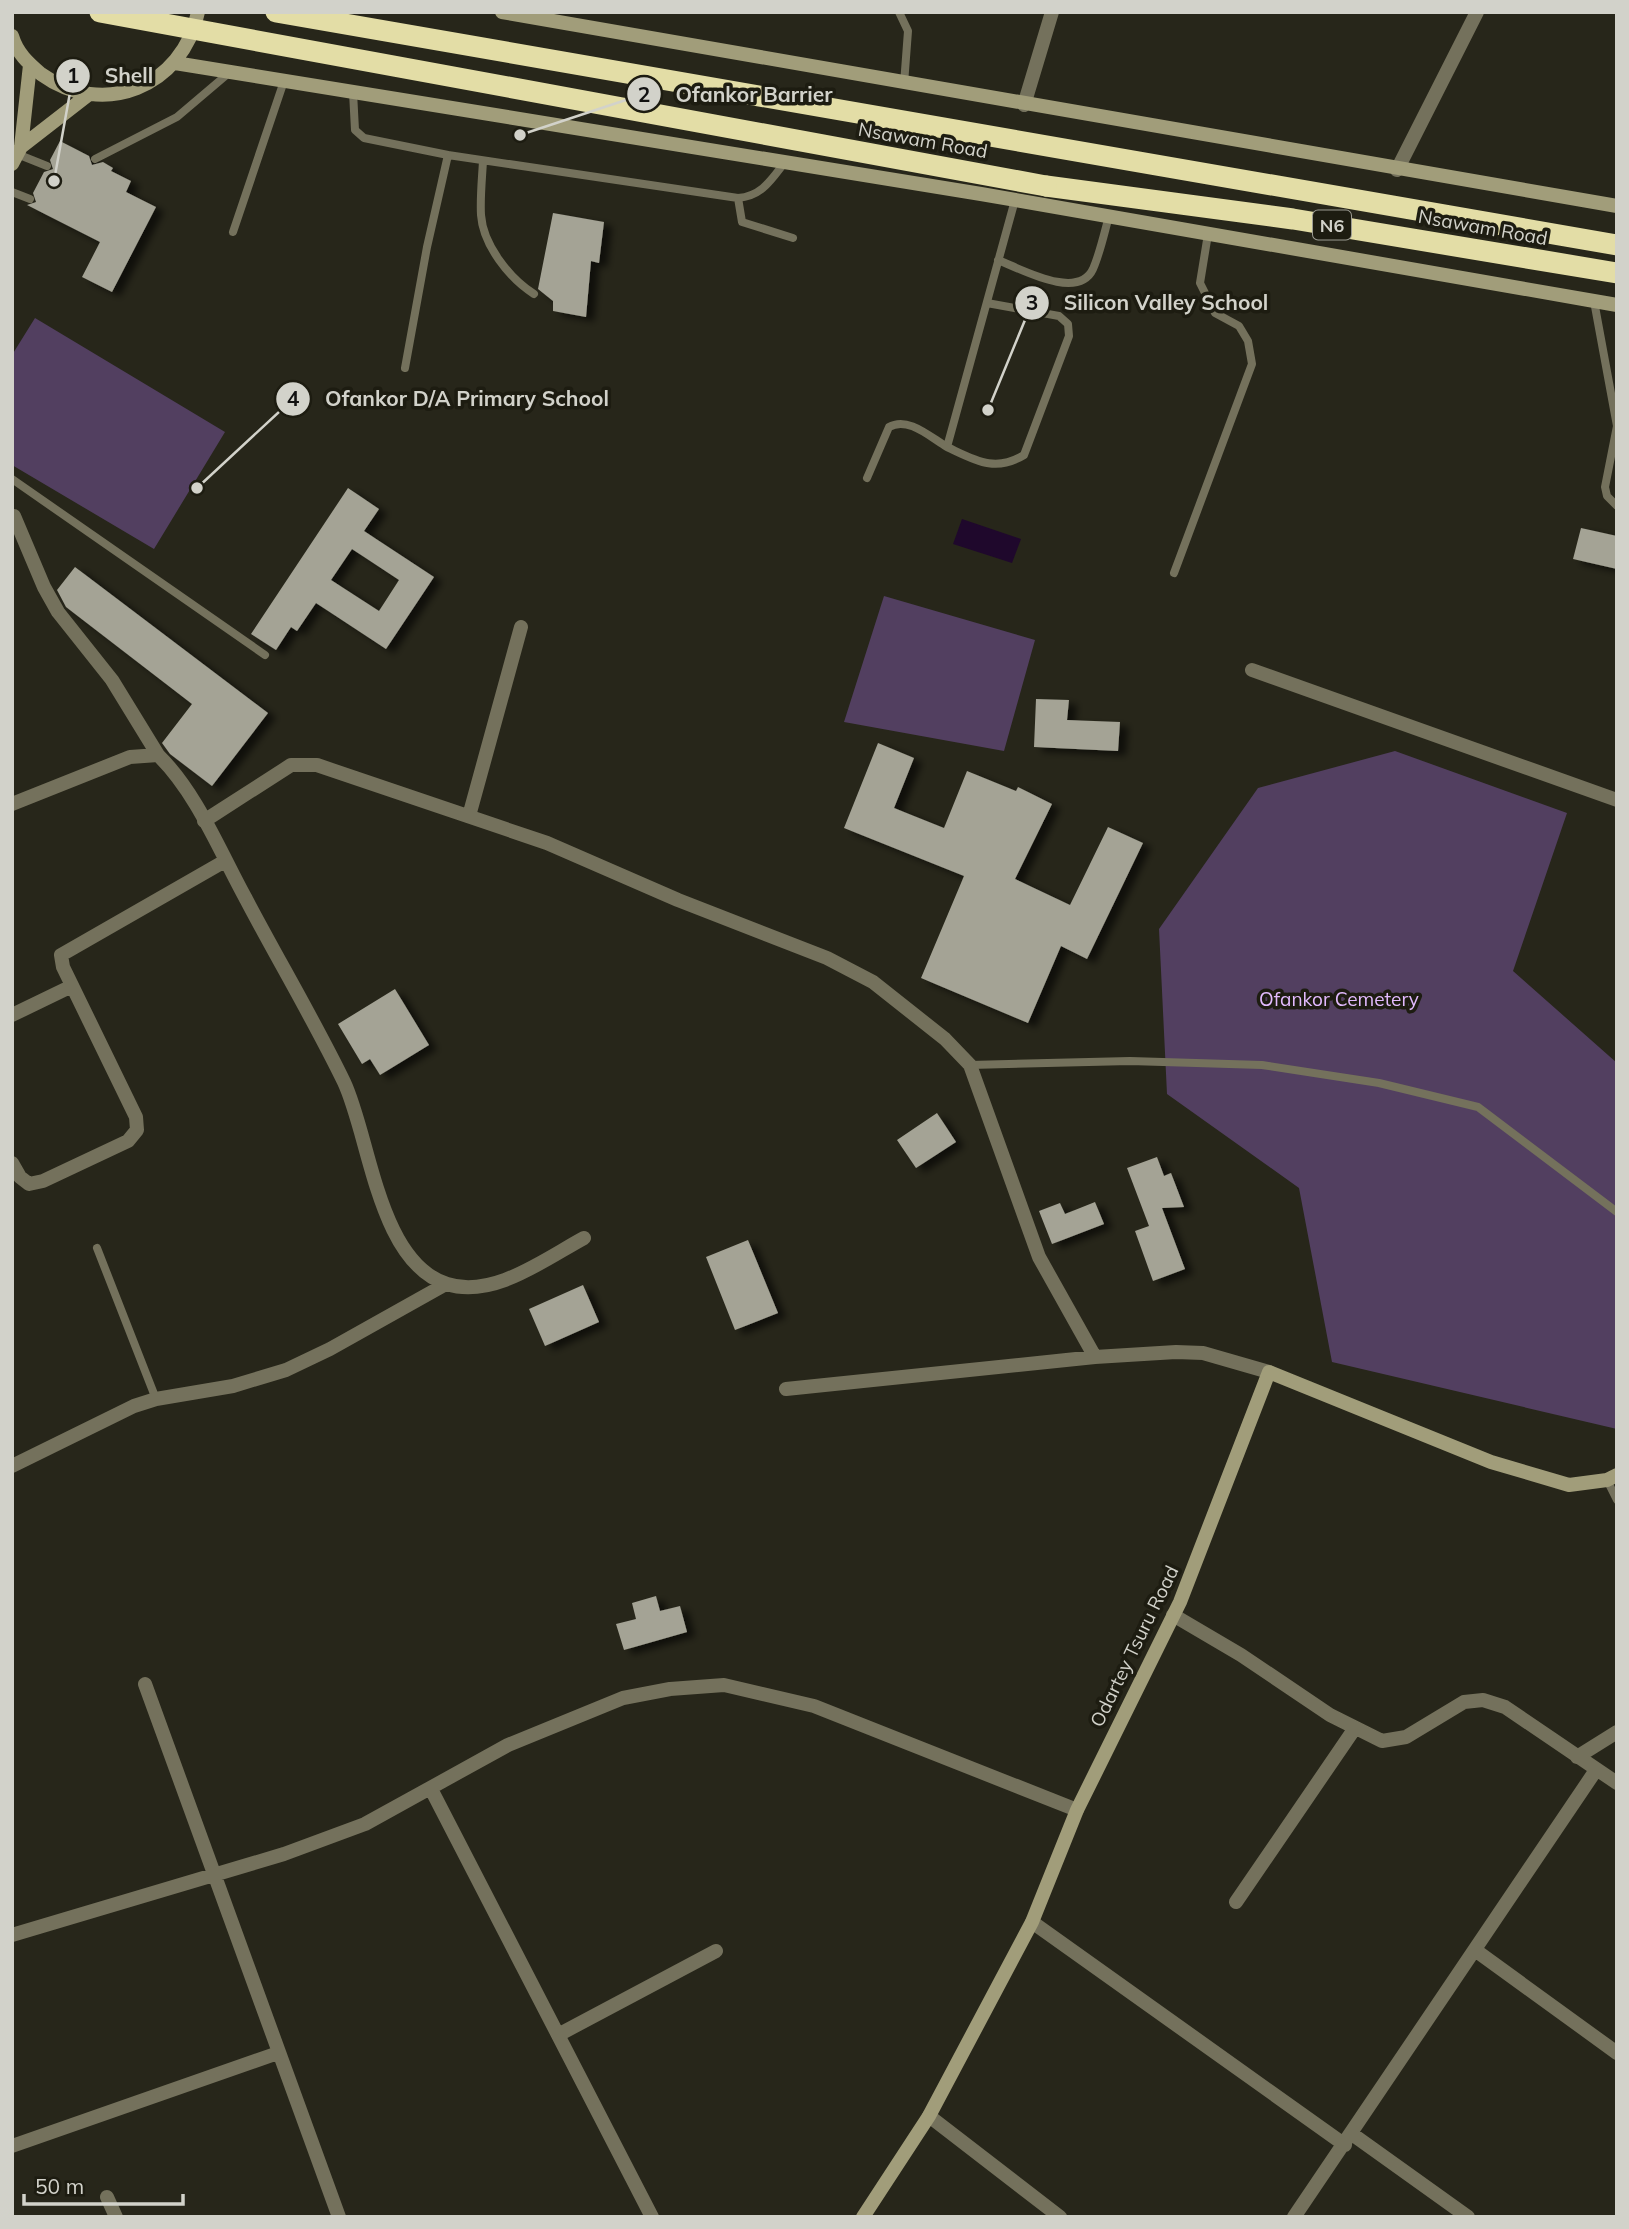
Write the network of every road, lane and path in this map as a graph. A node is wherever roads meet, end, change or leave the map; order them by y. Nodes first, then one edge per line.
1 (100, 12) edge
2 (198, 12) edge
3 (276, 12) edge
4 (502, 12) edge
5 (899, 12) edge
6 (1052, 12) edge
7 (1477, 12) edge
8 (13, 42) edge
9 (175, 63) junction
10 (30, 65) junction
11 (230, 72) junction
12 (284, 81) junction
13 (904, 84) junction
14 (353, 92) junction
15 (88, 95) junction
16 (1024, 105) junction
17 (17, 155) edge
18 (448, 155) junction
19 (95, 159) dead end
20 (483, 161) junction
21 (785, 162) junction
22 (47, 166) dead end
23 (1397, 170) junction
24 (12, 192) edge
25 (738, 198) junction
26 (30, 199) dead end
27 (1015, 200) junction
28 (1617, 206) edge
29 (1109, 216) junction
30 (233, 232) dead end
31 (1208, 234) junction
32 (793, 238) dead end
33 (1617, 245) edge
34 (998, 260) junction
35 (1617, 273) edge
36 (534, 294) dead end
37 (1594, 301) junction
38 (986, 303) junction
39 (1617, 305) edge
40 (405, 368) dead end
41 (1617, 426) edge
42 (947, 447) junction
43 (867, 478) dead end
44 (12, 479) edge
45 (1617, 506) edge
46 (14, 516) dead end
47 (1174, 573) dead end
48 (522, 627) dead end
49 (265, 655) dead end
50 (1252, 670) dead end
51 (158, 755) junction
52 (1617, 800) edge
53 (12, 804) edge
54 (470, 816) junction
55 (204, 821) junction
56 (225, 861) junction
57 (72, 986) junction
58 (13, 1014) edge
59 (970, 1065) junction
60 (12, 1163) edge
61 (1617, 1212) edge
62 (584, 1238) dead end
63 (97, 1248) dead end
64 (446, 1284) junction
65 (1095, 1357) junction
66 (1269, 1372) junction
67 (786, 1389) dead end
68 (156, 1399) junction
69 (12, 1466) edge
70 (1612, 1478) edge
71 (1617, 1500) edge
72 (1173, 1615) junction
73 (145, 1684) dead end
74 (1355, 1728) junction
75 (1617, 1732) edge
76 (1577, 1757) junction
77 (1596, 1770) junction
78 (1617, 1783) edge
79 (431, 1789) junction
80 (1077, 1810) junction
81 (213, 1873) junction
82 (1236, 1902) dead end
83 (1032, 1922) junction
84 (12, 1935) edge
85 (1475, 1950) junction
86 (716, 1951) dead end
87 (558, 2035) junction
88 (278, 2053) junction
89 (1617, 2053) edge
90 (929, 2116) junction
91 (1348, 2140) junction
92 (12, 2146) edge
93 (107, 2197) dead end
94 (116, 2217) edge
95 (339, 2217) edge
96 (652, 2217) edge
97 (863, 2217) edge
98 (1060, 2217) edge
99 (1294, 2217) edge
100 (1468, 2217) edge

1 - 35 highway, Nsawam Road / N6, bridge
2 - 9 main road
3 - 33 highway, Nsawam Road / N6
4 - 13 main road
5 - 13 lane
6 - 16 street
7 - 23 street
8 - 10 main road
9 - 11 main road
9 - 15 main road
10 - 15 main road
10 - 17 main road
11 - 12 main road
11 - 19 lane
12 - 14 main road
12 - 30 lane
13 - 16 main road
14 - 18 lane
14 - 21 main road
15 - 17 main road
16 - 23 main road
17 - 22 lane
18 - 20 lane
18 - 40 lane
20 - 25 lane
20 - 36 lane
21 - 25 lane
21 - 27 main road
23 - 28 main road
24 - 26 lane
25 - 32 lane
27 - 29 main road
27 - 34 lane
29 - 31 main road
29 - 34 lane
31 - 37 main road
31 - 47 lane
34 - 38 lane
37 - 39 main road
37 - 41 lane
38 - 42 lane
38 - 42 lane
41 - 45 lane
42 - 43 lane
44 - 49 lane
46 - 51 street
48 - 54 street
50 - 52 street
51 - 53 street
51 - 55 street
54 - 55 street
54 - 59 street
55 - 56 street
56 - 57 street
56 - 64 street
57 - 58 street
57 - 60 street
59 - 61 lane
59 - 65 street
62 - 64 street
63 - 68 lane
64 - 68 street
65 - 66 street
65 - 67 street
66 - 70 main road
66 - 72 main road, Odartey Tsuru Road
68 - 69 street
70 - 71 lane
72 - 74 street
72 - 80 main road, Odartey Tsuru Road
73 - 81 street
74 - 76 street
74 - 82 street
75 - 76 street
76 - 77 street
77 - 78 street
77 - 85 street
79 - 80 street
79 - 81 street
79 - 87 street
80 - 83 main road, Odartey Tsuru Road
81 - 84 street
81 - 88 street
83 - 90 main road, Odartey Tsuru Road
83 - 91 street
85 - 89 street
85 - 91 street
86 - 87 street
87 - 96 street
88 - 92 street
88 - 95 street
90 - 97 main road, Odartey Tsuru Road
90 - 98 street
91 - 99 street
91 - 100 street
93 - 94 street

